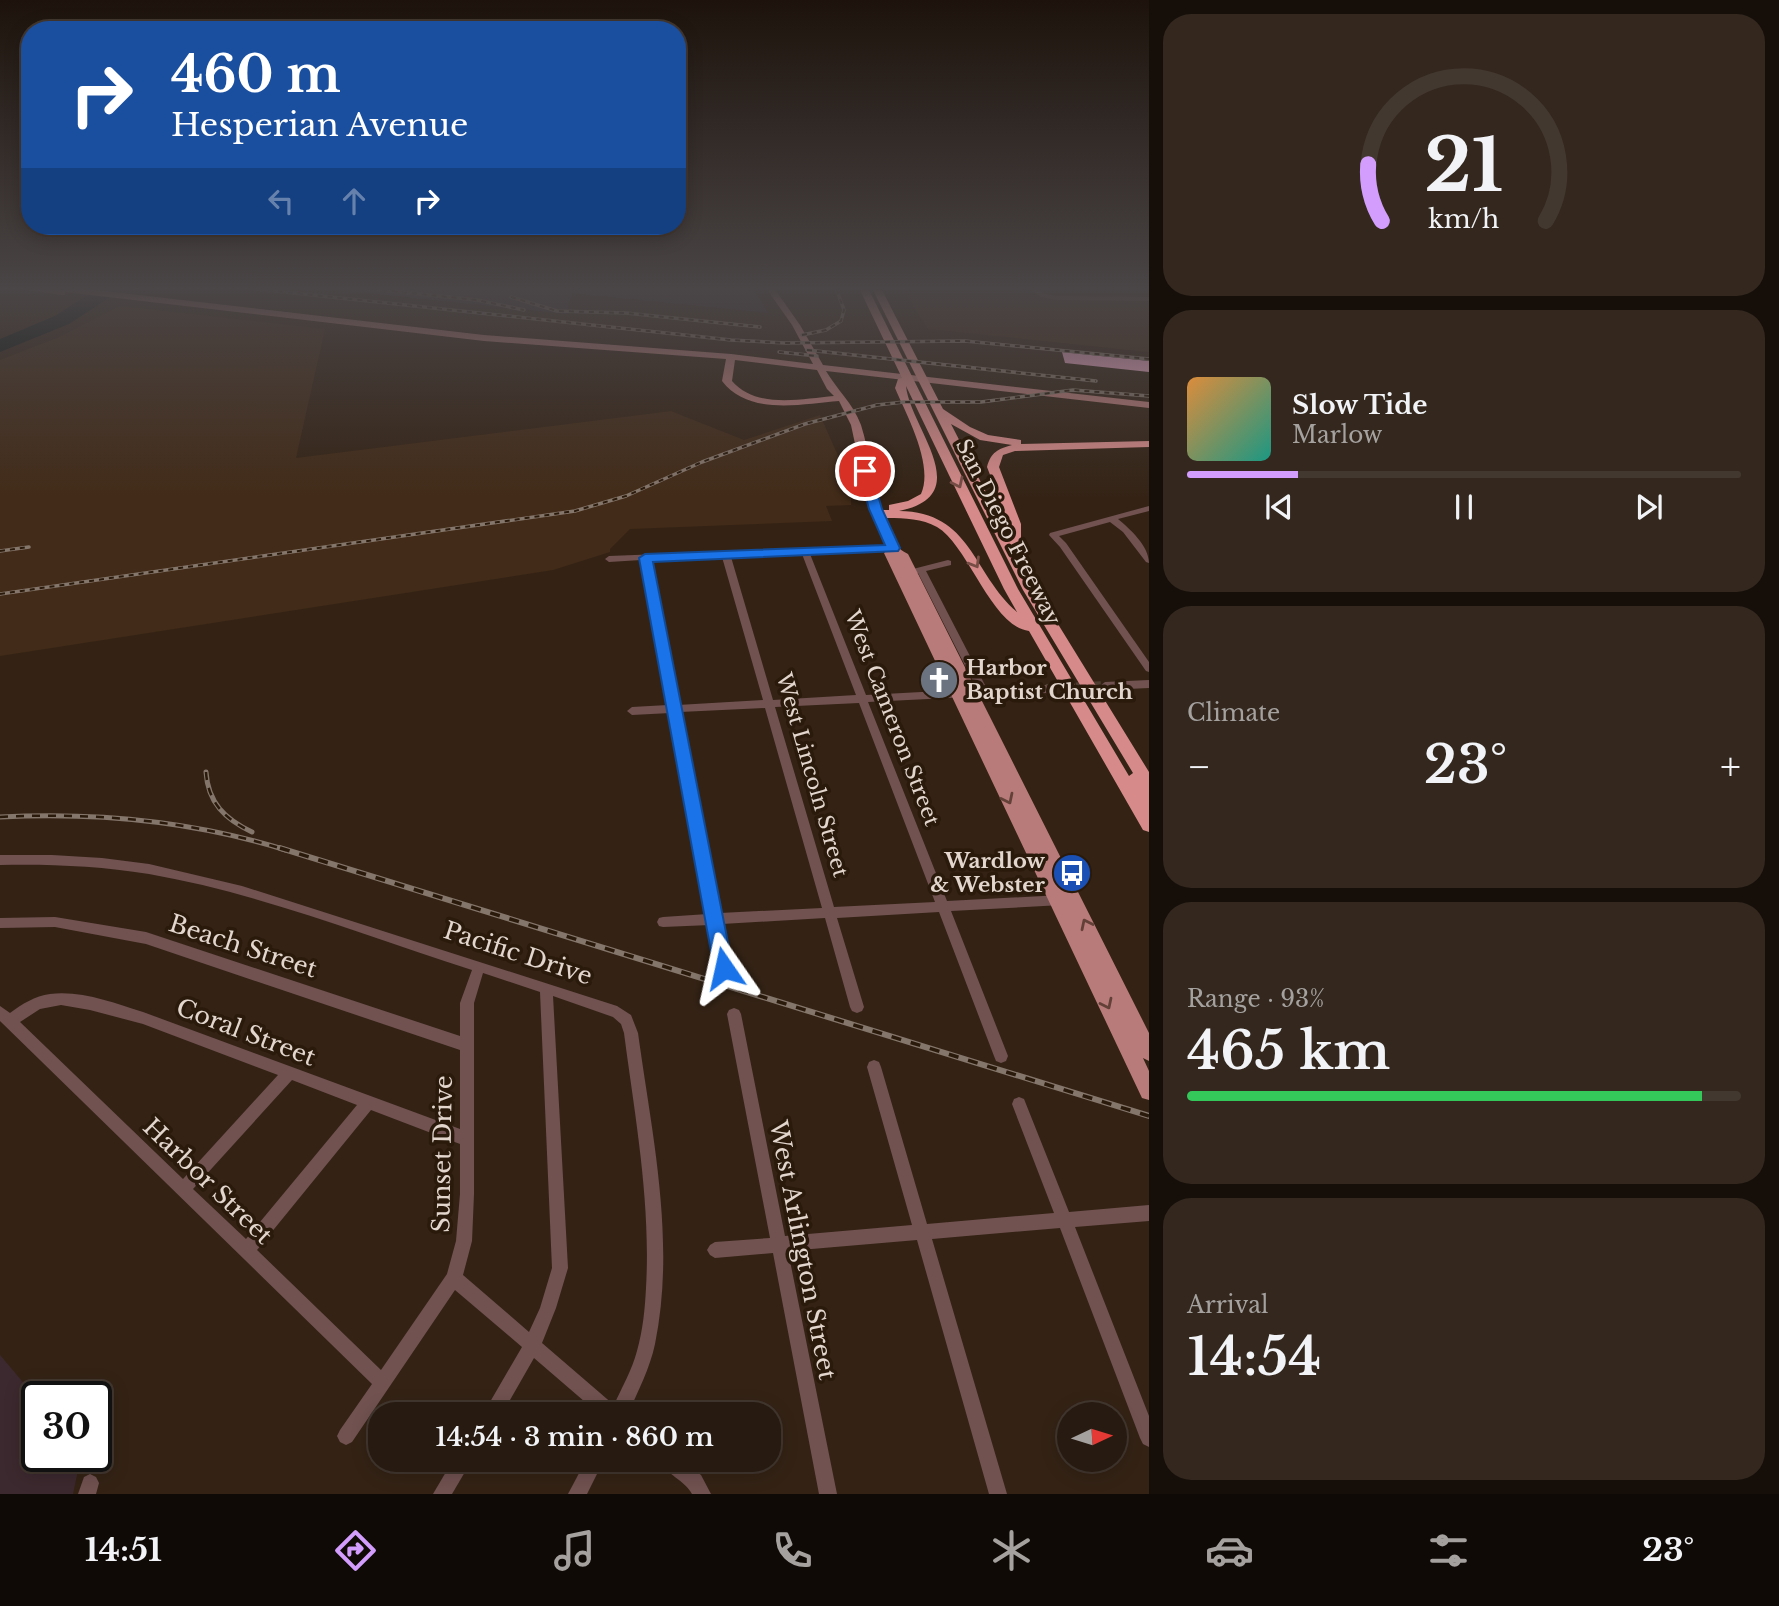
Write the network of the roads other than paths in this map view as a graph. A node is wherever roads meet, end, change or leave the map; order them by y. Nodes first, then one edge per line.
1 (700, 358) edge
2 (820, 358) edge
3 (899, 358) edge
4 (903, 358) edge
5 (905, 358) edge
6 (730, 360) junction
7 (904, 372) junction
8 (839, 392) junction
9 (1149, 404) edge
10 (1149, 412) edge
11 (929, 413) junction
12 (1149, 441) edge
13 (1149, 508) edge
14 (877, 512) junction
15 (1112, 519) junction
16 (894, 550) junction
17 (805, 552) junction
18 (726, 555) junction
19 (645, 558) junction
20 (609, 559) dead end
21 (1149, 560) edge
22 (948, 563) dead end
23 (1019, 570) junction
24 (916, 571) junction
25 (1028, 620) junction
26 (1037, 635) junction
27 (1149, 669) edge
28 (1149, 684) edge
29 (1105, 686) tunnel mouth
30 (1046, 689) tunnel mouth
31 (971, 693) junction
32 (862, 698) junction
33 (769, 703) junction
34 (674, 708) junction
35 (632, 710) dead end
36 (1149, 786) edge
37 (1149, 801) edge
38 (1149, 811) edge
39 (1149, 825) edge
40 (0, 860) edge
41 (1065, 899) junction
42 (943, 908) junction
43 (830, 914) junction
44 (715, 920) junction
45 (663, 922) dead end
46 (0, 923) edge
47 (479, 967) junction
48 (724, 968) dead end
49 (547, 988) junction
50 (857, 1007) dead end
51 (734, 1014) dead end
52 (5, 1017) edge
53 (466, 1045) junction
54 (1149, 1052) edge
55 (1001, 1056) dead end
56 (874, 1067) dead end
57 (289, 1073) junction
58 (1149, 1091) edge
59 (369, 1102) junction
60 (1019, 1104) dead end
61 (466, 1139) junction
62 (184, 1188) junction
63 (1149, 1213) edge
64 (1064, 1221) junction
65 (922, 1233) junction
66 (779, 1245) junction
67 (247, 1250) junction
68 (715, 1250) dead end
69 (454, 1278) junction
70 (533, 1347) junction
71 (383, 1383) junction
72 (499, 1402) edge
73 (598, 1402) edge
74 (624, 1402) edge
75 (346, 1436) dead end
76 (1149, 1438) edge
77 (456, 1472) edge
78 (589, 1472) edge
79 (684, 1472) edge
80 (442, 1494) edge
81 (577, 1494) edge
82 (702, 1494) edge
83 (828, 1494) edge
84 (998, 1494) edge

1 - 6 main road
2 - 8 main road
3 - 7 highway, San Diego Freeway
4 - 11 highway
5 - 11 highway, San Diego Freeway
6 - 8 main road
6 - 9 main road
6 - 10 main road
7 - 11 highway, San Diego Freeway
7 - 14 highway
8 - 14 main road
11 - 12 highway
11 - 23 highway, San Diego Freeway
11 -> 25 highway, San Diego Freeway
12 - 23 highway
13 - 15 street
14 - 16 main road
14 -> 26 highway
15 - 21 street
15 - 27 street
16 - 17 street
16 - 24 main road
16 - 31 main road
17 - 18 street
17 - 32 street, West Cameron Street
18 - 19 street
18 - 33 street, West Lincoln Street
19 - 20 street
19 - 34 street
22 - 24 street
23 - 36 highway, San Diego Freeway
23 - 37 highway
24 - 31 main road
25 - 26 highway, San Diego Freeway
25 - 38 highway
26 - 39 highway, San Diego Freeway
28 - 29 street
30 - 31 street
31 - 32 street
31 - 41 main road
32 - 33 street
32 - 42 street, West Cameron Street
33 - 34 street
33 - 43 street, West Lincoln Street
34 - 35 street
34 - 44 street
40 - 47 street, Pacific Drive
41 - 42 street
54 -> 41 main road
41 -> 58 main road
42 - 43 street
42 - 55 street, West Cameron Street
43 - 44 street
43 - 50 street, West Lincoln Street
44 - 45 street
44 - 48 street
46 - 53 street, Beach Street
47 - 49 street, Pacific Drive
47 - 53 street, Sunset Drive
49 - 70 street
49 - 74 street, Pacific Drive
51 - 66 street, West Arlington Street
52 - 57 street, Coral Street
52 - 62 street, Harbor Street
53 - 61 street, Sunset Drive
56 - 65 street
57 - 59 street, Coral Street
57 - 62 street
59 - 61 street, Coral Street
59 - 67 street
60 - 64 street
61 - 69 street, Sunset Drive
62 - 67 street, Harbor Street
63 - 64 street
64 - 65 street
64 - 76 street
65 - 66 street
65 - 84 street
66 - 68 street
66 - 83 street, West Arlington Street
67 - 71 street, Harbor Street
69 - 70 street
69 - 71 street, Sunset Drive
70 - 72 street
70 - 73 street
71 - 75 street, Sunset Drive
77 - 80 street
78 - 81 street
79 - 82 street

